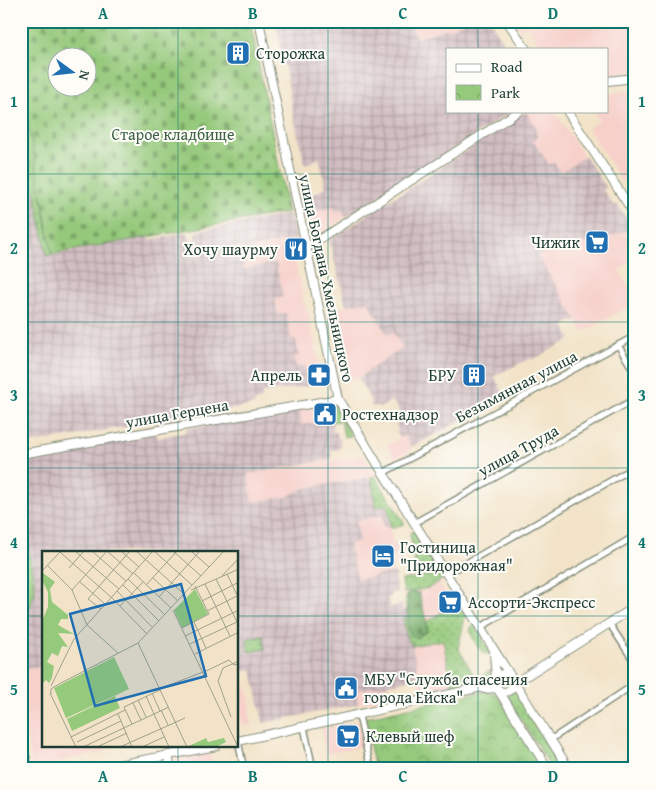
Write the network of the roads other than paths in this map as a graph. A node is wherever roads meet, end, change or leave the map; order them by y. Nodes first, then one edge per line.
1 (258, 21) edge
2 (507, 21) edge
3 (525, 48) edge
4 (635, 78) edge
5 (608, 82) edge
6 (517, 112) edge
7 (569, 112) edge
8 (633, 210) edge
9 (306, 248) junction
10 (635, 336) edge
11 (618, 345) junction
12 (635, 373) edge
13 (338, 399) junction
14 (635, 399) edge
15 (21, 454) edge
16 (635, 467) edge
17 (383, 473) junction
18 (414, 523) junction
19 (635, 536) edge
20 (447, 574) junction
21 (635, 607) edge
22 (609, 623) junction
23 (481, 627) junction
24 (494, 648) junction
25 (635, 663) edge
26 (496, 679) junction
27 (513, 680) junction
28 (635, 684) edge
29 (497, 688) junction
30 (465, 692) junction
31 (359, 716) junction
32 (304, 727) junction
33 (21, 730) edge
34 (550, 740) junction
35 (239, 741) edge
36 (239, 746) edge
37 (206, 748) edge
38 (168, 756) junction
39 (635, 762) edge
40 (29, 769) edge
41 (97, 769) edge
42 (171, 769) edge
43 (244, 769) edge
44 (313, 769) edge
45 (371, 769) edge
46 (548, 769) edge
47 (568, 769) edge
48 (625, 769) edge

1 - 9 street, улица Богдана Хмельницкого
2 - 3 street
4 - 5 street
6 - 9 street
7 - 8 street
9 - 13 street, улица Богдана Хмельницкого
10 - 11 street, Безымянная улица
11 - 12 street
11 - 17 street, Безымянная улица
13 - 15 street, улица Герцена
13 - 17 street, улица Богдана Хмельницкого
14 - 18 street, улица Труда
16 - 20 street
17 - 18 street, улица Богдана Хмельницкого
18 - 20 street, улица Богдана Хмельницкого
19 - 23 street
20 - 23 street, улица Богдана Хмельницкого
21 - 22 street
22 - 25 street
22 - 27 street
23 - 24 street, улица Богдана Хмельницкого
24 - 26 street, улица Богдана Хмельницкого
24 - 27 street, улица Богдана Хмельницкого
26 - 27 street
26 - 29 street
26 - 30 street
27 - 29 street
27 - 34 street, улица Богдана Хмельницкого
28 - 34 street
29 - 30 street
29 - 46 street
30 - 31 street
31 - 32 street
31 - 45 street
32 - 35 street
32 - 44 street
33 - 40 street
34 - 47 street, улица Богдана Хмельницкого
36 - 43 street
37 - 38 street
38 - 41 street
38 - 42 street
39 - 48 street

